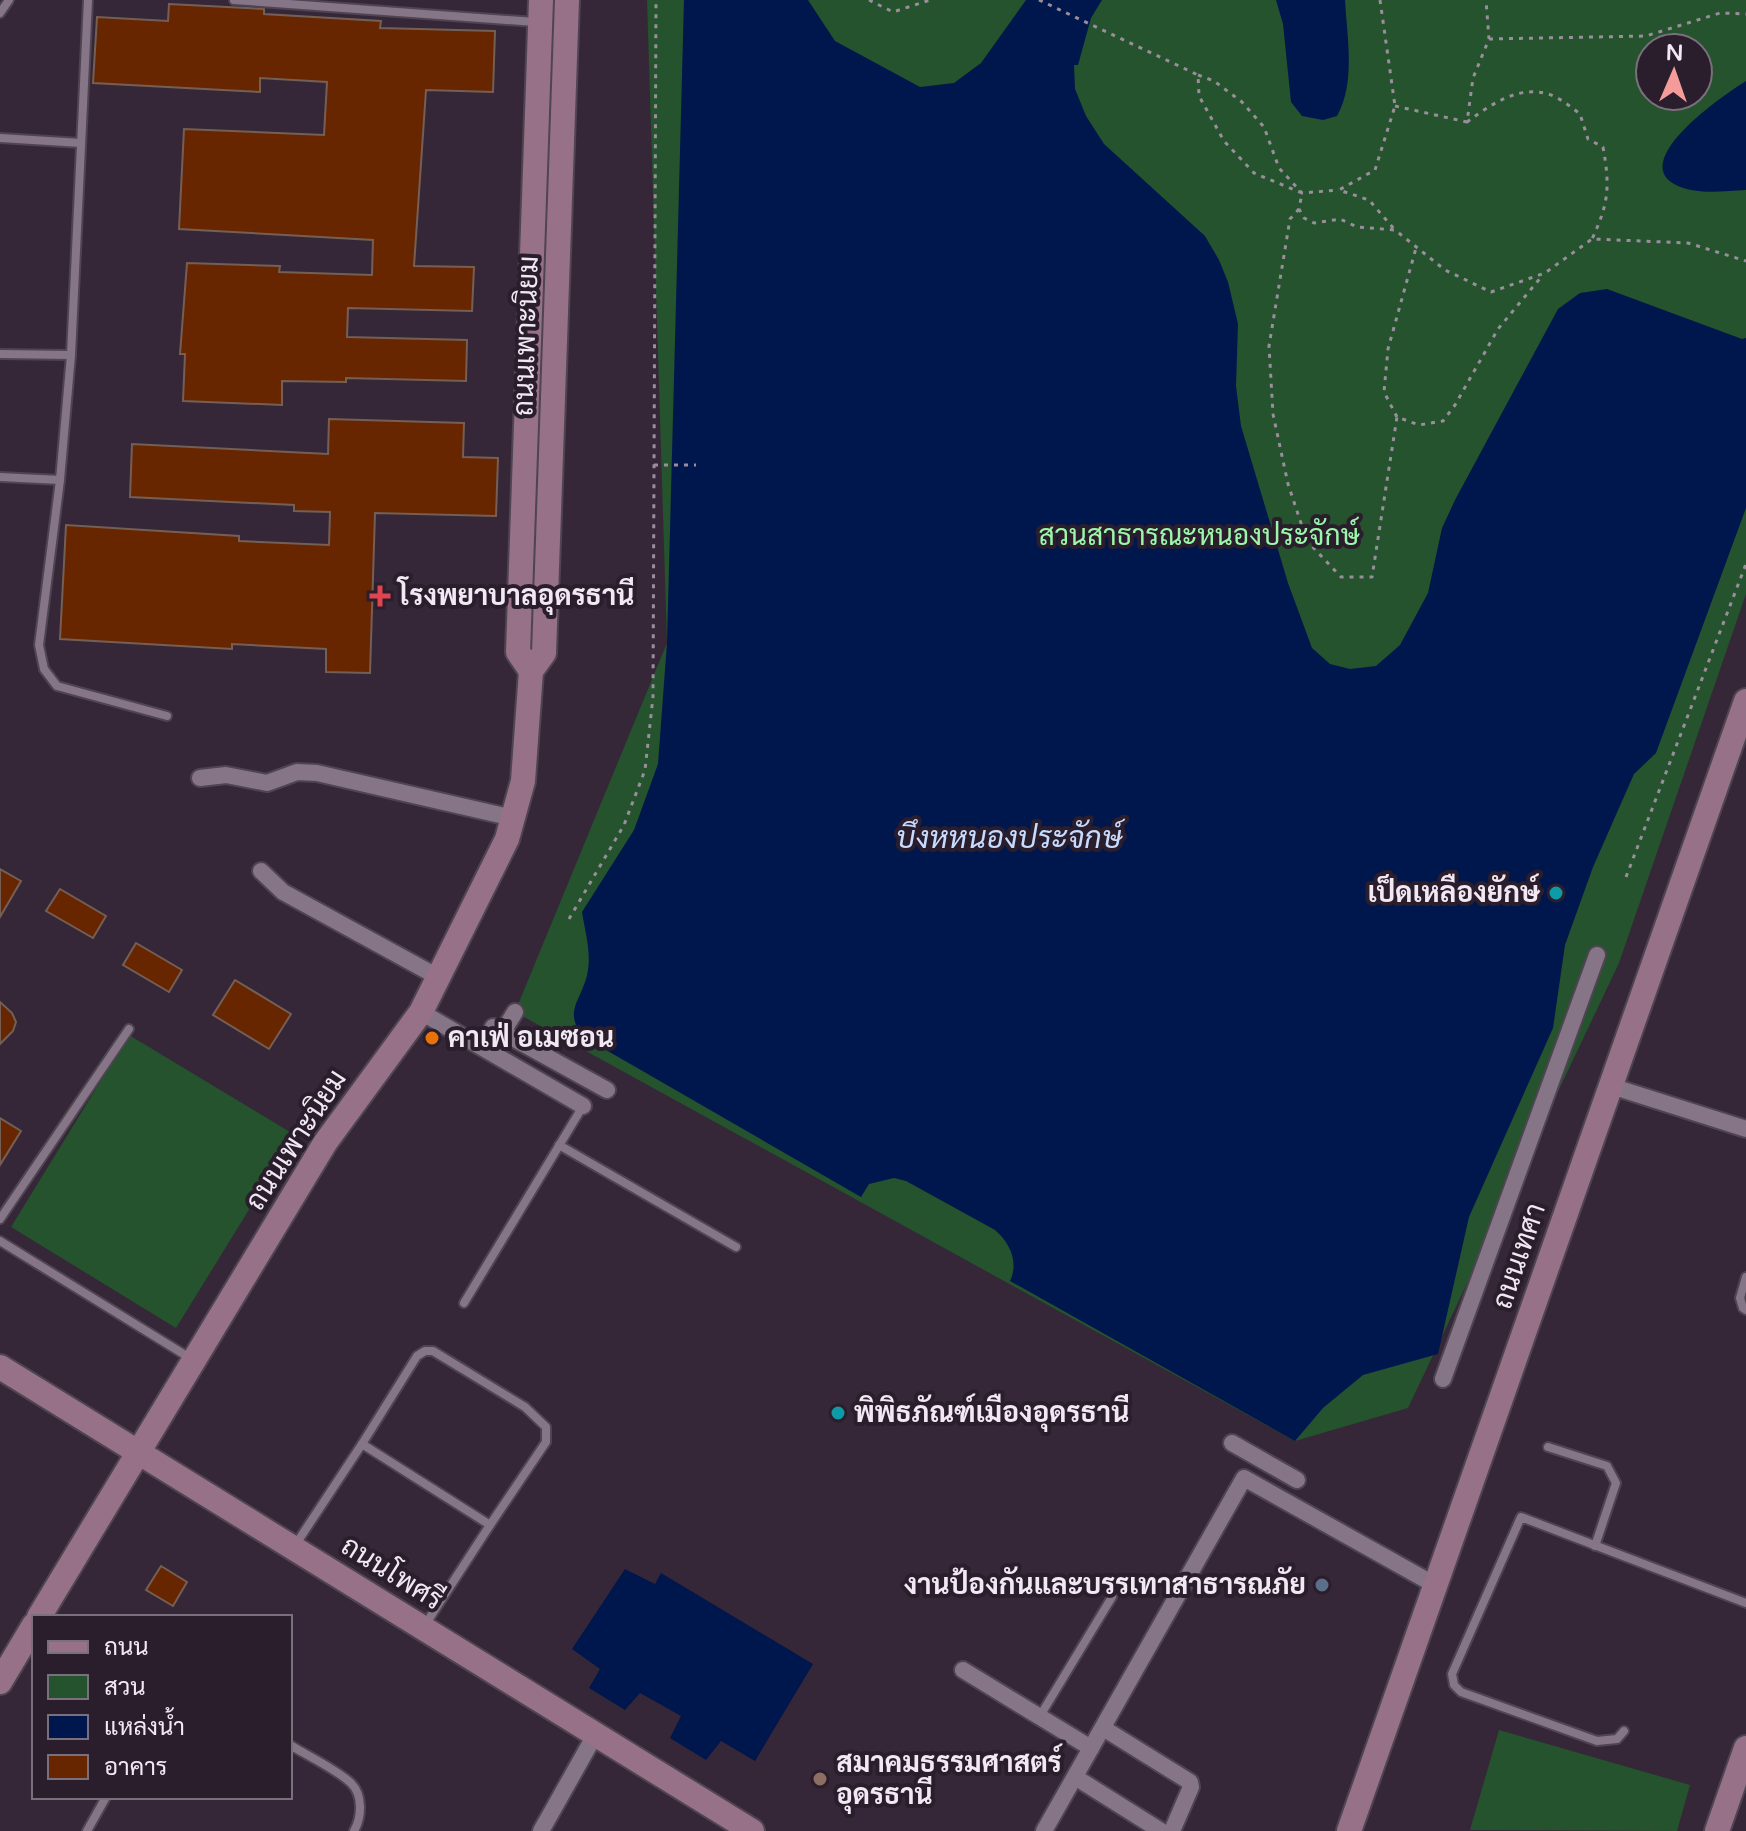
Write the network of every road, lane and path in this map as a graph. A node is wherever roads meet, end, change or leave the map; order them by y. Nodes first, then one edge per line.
1 (9, 0) edge
2 (88, 0) edge
3 (234, 0) edge
4 (567, 0) edge
5 (656, 0) edge
6 (869, 0) edge
7 (930, 0) edge
8 (1039, 0) edge
9 (1380, 0) edge
10 (1486, 0) edge
11 (541, 11) edge
12 (0, 13) edge
13 (1746, 14) edge
14 (1489, 39) junction
15 (1198, 75) junction
16 (1395, 106) junction
17 (1467, 122) junction
18 (0, 138) edge
19 (81, 143) junction
20 (1339, 190) junction
21 (1302, 193) junction
22 (1299, 209) junction
23 (1395, 230) junction
24 (1592, 239) junction
25 (1416, 248) junction
26 (1746, 261) edge
27 (1545, 273) junction
28 (0, 354) edge
29 (71, 355) junction
30 (1397, 417) junction
31 (654, 465) junction
32 (696, 465) dead end
33 (0, 477) edge
34 (60, 480) junction
35 (1746, 564) edge
36 (531, 671) junction
37 (1746, 701) edge
38 (167, 716) dead end
39 (200, 778) dead end
40 (513, 818) junction
41 (261, 871) dead end
42 (1626, 877) dead end
43 (569, 919) dead end
44 (1597, 955) dead end
45 (438, 977) junction
46 (421, 1012) junction
47 (515, 1012) dead end
48 (129, 1029) dead end
49 (1611, 1086) junction
50 (607, 1090) dead end
51 (583, 1106) joint
52 (1746, 1129) edge
53 (559, 1145) junction
54 (0, 1219) edge
55 (0, 1241) edge
56 (736, 1247) dead end
57 (1746, 1277) edge
58 (464, 1303) dead end
59 (1746, 1310) edge
60 (193, 1360) junction
61 (0, 1367) edge
62 (1443, 1379) dead end
63 (1232, 1443) dead end
64 (362, 1444) junction
65 (1548, 1447) dead end
66 (138, 1451) junction
67 (1297, 1480) dead end
68 (490, 1525) junction
69 (1595, 1546) junction
70 (294, 1548) junction
71 (1435, 1585) junction
72 (1112, 1597) dead end
73 (1746, 1603) edge
74 (40, 1615) edge
75 (32, 1628) edge
76 (423, 1628) junction
77 (963, 1670) dead end
78 (0, 1682) edge
79 (1040, 1717) junction
80 (1103, 1728) junction
81 (1624, 1731) dead end
82 (595, 1735) junction
83 (292, 1746) edge
84 (1091, 1748) junction
85 (1746, 1748) edge
86 (1075, 1777) junction
87 (105, 1799) edge
88 (1047, 1826) edge
89 (748, 1830) edge
90 (87, 1831) edge
91 (354, 1831) edge
92 (541, 1831) edge
93 (1066, 1831) edge
94 (1161, 1831) edge
95 (1172, 1831) edge
96 (1349, 1831) edge
97 (1717, 1831) edge

1 - 12 lane
2 - 19 lane
3 - 11 lane
4 - 36 street, ถนนเพาะนิยม
5 - 31 path
6 - 7 path
8 - 15 path
9 - 16 path
10 - 14 path
11 - 36 street, ถนนเพาะนิยม
13 - 14 path
14 - 17 path
15 - 21 path
15 - 21 path
16 - 17 path
16 - 20 path
17 - 24 path
18 - 19 lane
19 - 29 lane
20 - 21 path
20 - 23 path
21 - 22 path
22 - 23 path
22 - 30 path
23 - 25 path
24 - 26 path
24 - 27 path
25 - 27 path
25 - 30 path
27 - 30 path
28 - 29 lane
29 - 34 lane
31 - 32 path
31 - 43 path
33 - 34 lane
34 - 38 lane
35 - 42 path
36 - 40 street, ถนนเพาะนิยม
37 - 49 street, ถนนเทศา
39 - 40 street
40 - 45 street, ถนนเพาะนิยม
41 - 45 street
44 - 62 street
45 - 46 street, ถนนเพาะนิยม
46 - 51 street
46 - 60 street, ถนนเพาะนิยม
47 - 50 street
48 - 54 lane
49 - 52 street
49 - 71 street, ถนนเทศา
51 - 53 lane
53 - 56 lane
53 - 58 lane
55 - 60 lane
57 - 59 lane
60 - 66 street, ถนนเพาะนิยม
61 - 66 street, ถนนโพศรี
63 - 67 street
64 - 68 lane
64 - 68 lane
64 - 70 lane
65 - 69 lane
66 - 70 street, ถนนโพศรี
66 - 74 street, ถนนเพาะนิยม
68 - 76 lane
69 - 73 lane
69 - 81 lane
70 - 76 street, ถนนโพศรี
71 - 80 street
71 - 96 street, ถนนเทศา
72 - 79 lane
75 - 78 street
76 - 82 street, ถนนโพศรี
77 - 79 street
79 - 84 street
80 - 84 street
80 - 95 street
82 - 89 street, ถนนโพศรี
82 - 92 street
83 - 91 lane
84 - 86 street
85 - 97 street
86 - 88 street
86 - 94 street
87 - 90 lane
88 - 93 street

